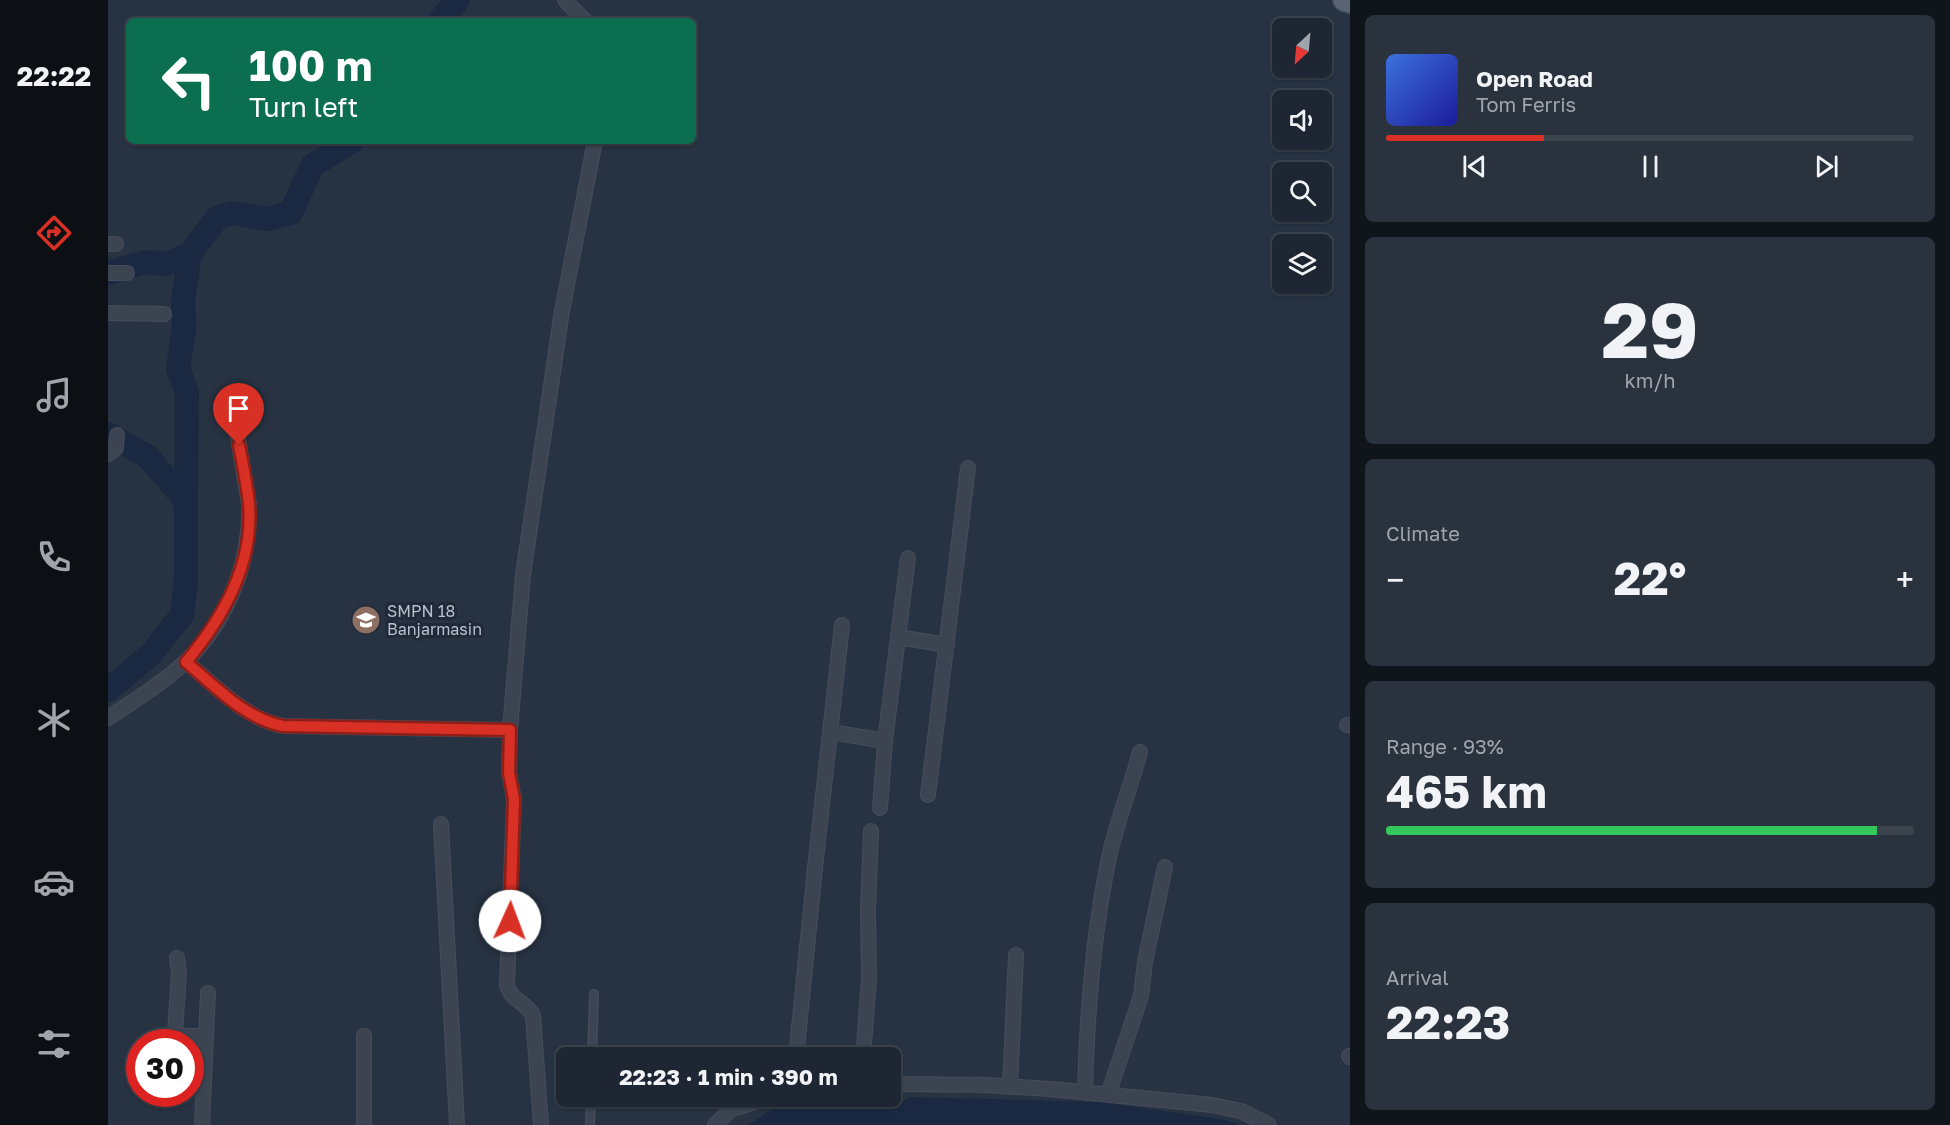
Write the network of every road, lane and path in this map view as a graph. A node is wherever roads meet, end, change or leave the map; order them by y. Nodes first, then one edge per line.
1 (565, 0) edge
2 (1344, 0) edge
3 (1350, 3) edge
4 (582, 18) edge
5 (594, 144) edge
6 (108, 273) edge
7 (127, 273) dead end
8 (108, 313) edge
9 (164, 314) dead end
10 (236, 426) dead end
11 (117, 435) dead end
12 (108, 454) edge
13 (968, 468) dead end
14 (908, 558) dead end
15 (842, 625) dead end
16 (898, 637) junction
17 (947, 645) junction
18 (186, 662) junction
19 (108, 718) edge
20 (510, 730) junction
21 (831, 732) junction
22 (885, 741) junction
23 (1140, 752) dead end
24 (928, 795) dead end
25 (880, 808) dead end
26 (441, 824) dead end
27 (872, 831) dead end
28 (1165, 867) dead end
29 (1016, 955) dead end
30 (177, 958) dead end
31 (208, 993) dead end
32 (594, 994) dead end
33 (205, 1036) junction
34 (364, 1036) dead end
35 (592, 1047) edge
36 (797, 1047) edge
37 (864, 1047) edge
38 (901, 1084) edge
39 (1010, 1087) junction
40 (1085, 1093) junction
41 (1108, 1095) junction
42 (591, 1107) edge
43 (739, 1107) edge
44 (202, 1125) edge
45 (364, 1125) edge
46 (457, 1125) edge
47 (541, 1125) edge
48 (590, 1125) edge
49 (715, 1125) edge
50 (1269, 1125) edge

1 - 4 street
2 - 3 main road
5 - 20 street
6 - 7 street
8 - 9 street
10 - 18 street
11 - 12 street
13 - 17 street
14 - 16 street
15 - 21 street
16 - 17 street
16 - 22 street
17 - 24 street
18 - 19 street
18 - 20 street
20 - 47 street
21 - 22 street
21 - 36 street
22 - 25 street
23 - 40 street
26 - 46 street
27 - 37 street
28 - 41 street
29 - 39 street
30 - 33 street
31 - 33 street
32 - 35 lane
33 - 44 street
34 - 45 street
38 - 39 street
39 - 40 street
40 - 41 street
41 - 50 street
42 - 48 lane
43 - 49 street

